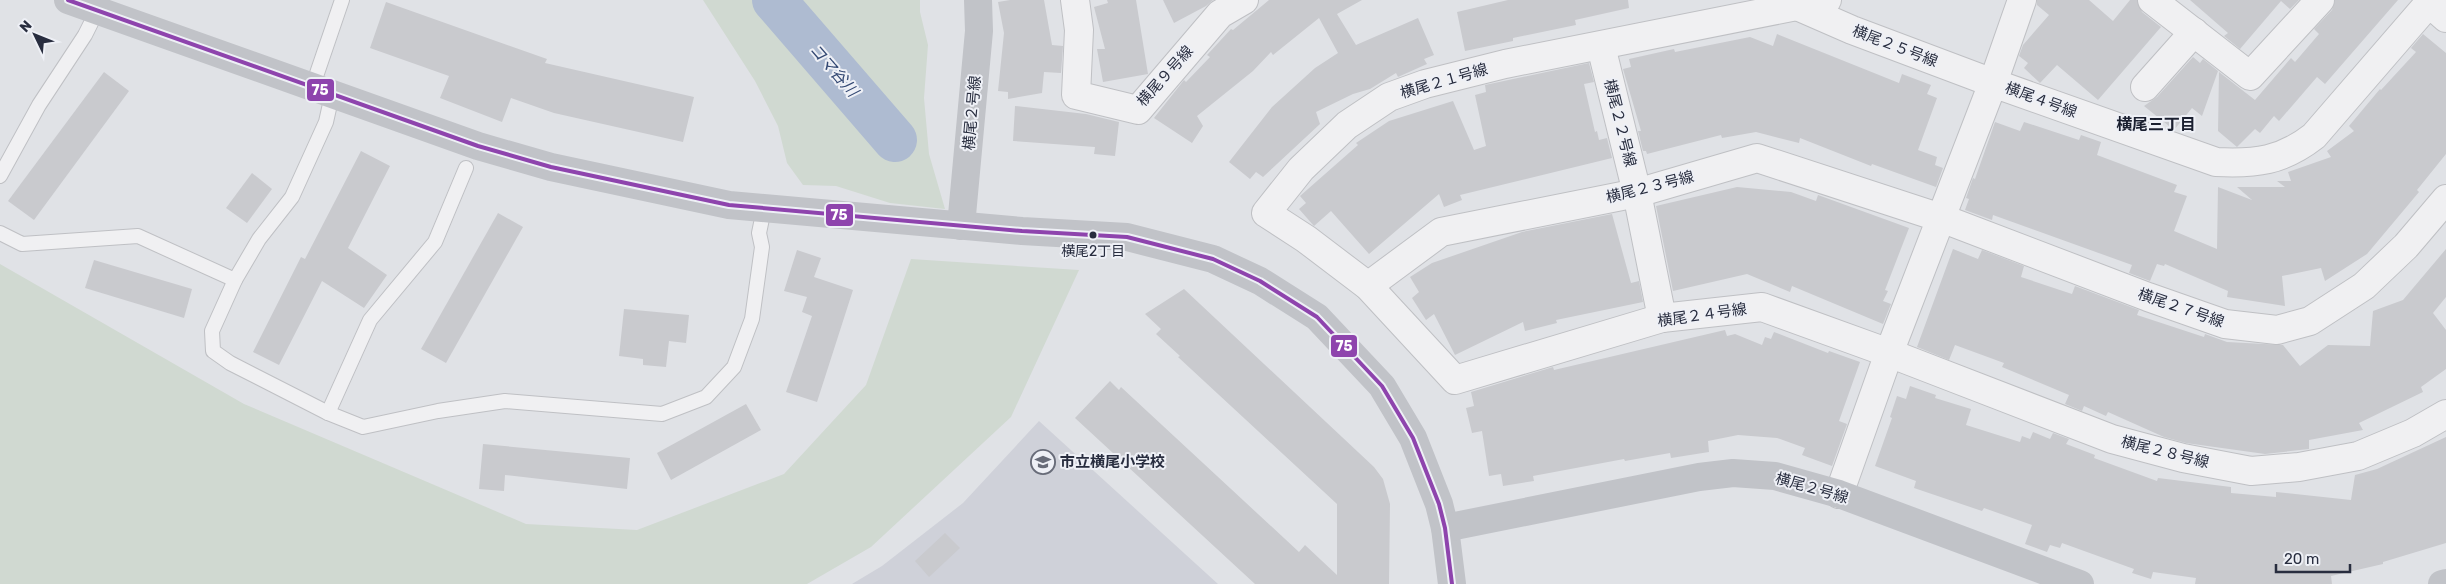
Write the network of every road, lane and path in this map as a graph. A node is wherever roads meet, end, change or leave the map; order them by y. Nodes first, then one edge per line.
1 (68, 0) edge
2 (342, 0) edge
3 (978, 0) edge
4 (1075, 0) edge
5 (1243, 0) edge
6 (1828, 0) edge
7 (2022, 0) edge
8 (2152, 0) edge
9 (2320, 0) edge
10 (2433, 5) edge
11 (1797, 6) junction
12 (97, 11) junction
13 (2194, 32) junction
14 (1601, 46) junction
15 (1993, 83) junction
16 (2145, 87) dead end
17 (322, 91) junction
18 (466, 168) dead end
19 (0, 176) edge
20 (1636, 193) junction
21 (2446, 199) edge
22 (764, 209) junction
23 (1941, 218) junction
24 (961, 226) junction
25 (0, 233) edge
26 (235, 280) junction
27 (1368, 286) junction
28 (1662, 318) junction
29 (1889, 353) junction
30 (1455, 380) joint
31 (328, 413) junction
32 (2446, 414) edge
33 (1839, 494) junction
34 (1445, 528) junction
35 (2446, 583) edge
36 (1452, 584) edge
37 (2080, 584) edge
38 (2442, 584) edge

1 - 12 street
2 - 17 lane
3 - 24 street, 横尾２号線
4 - 5 street, 横尾９号線
6 - 11 street, 横尾２１号線
7 - 15 street
8 - 13 street
9 - 13 street
10 - 15 street, 横尾４号線
11 - 14 street, 横尾２１号線
11 - 15 street, 横尾２５号線
12 - 17 street
12 - 19 lane
13 - 16 street
14 - 20 street, 横尾２２号線
14 - 27 street, 横尾２１号線
15 - 23 street, 横尾４号線
17 - 22 street
17 - 26 lane
18 - 31 lane
20 - 23 street, 横尾２３号線
20 - 27 street, 横尾２３号線
20 - 28 street, 横尾２２号線
21 - 23 street, 横尾２７号線
22 - 24 street
22 - 31 lane
23 - 29 street, 横尾４号線
24 - 34 street
25 - 26 lane
26 - 31 lane
27 - 30 street, 横尾２１号線
28 - 29 street, 横尾２４号線
28 - 30 street, 横尾２４号線
29 - 32 street, 横尾２８号線
29 - 33 street, 横尾４号線
33 - 34 street, 横尾２号線
33 - 37 street, 横尾２号線
34 - 36 street
35 - 38 street

